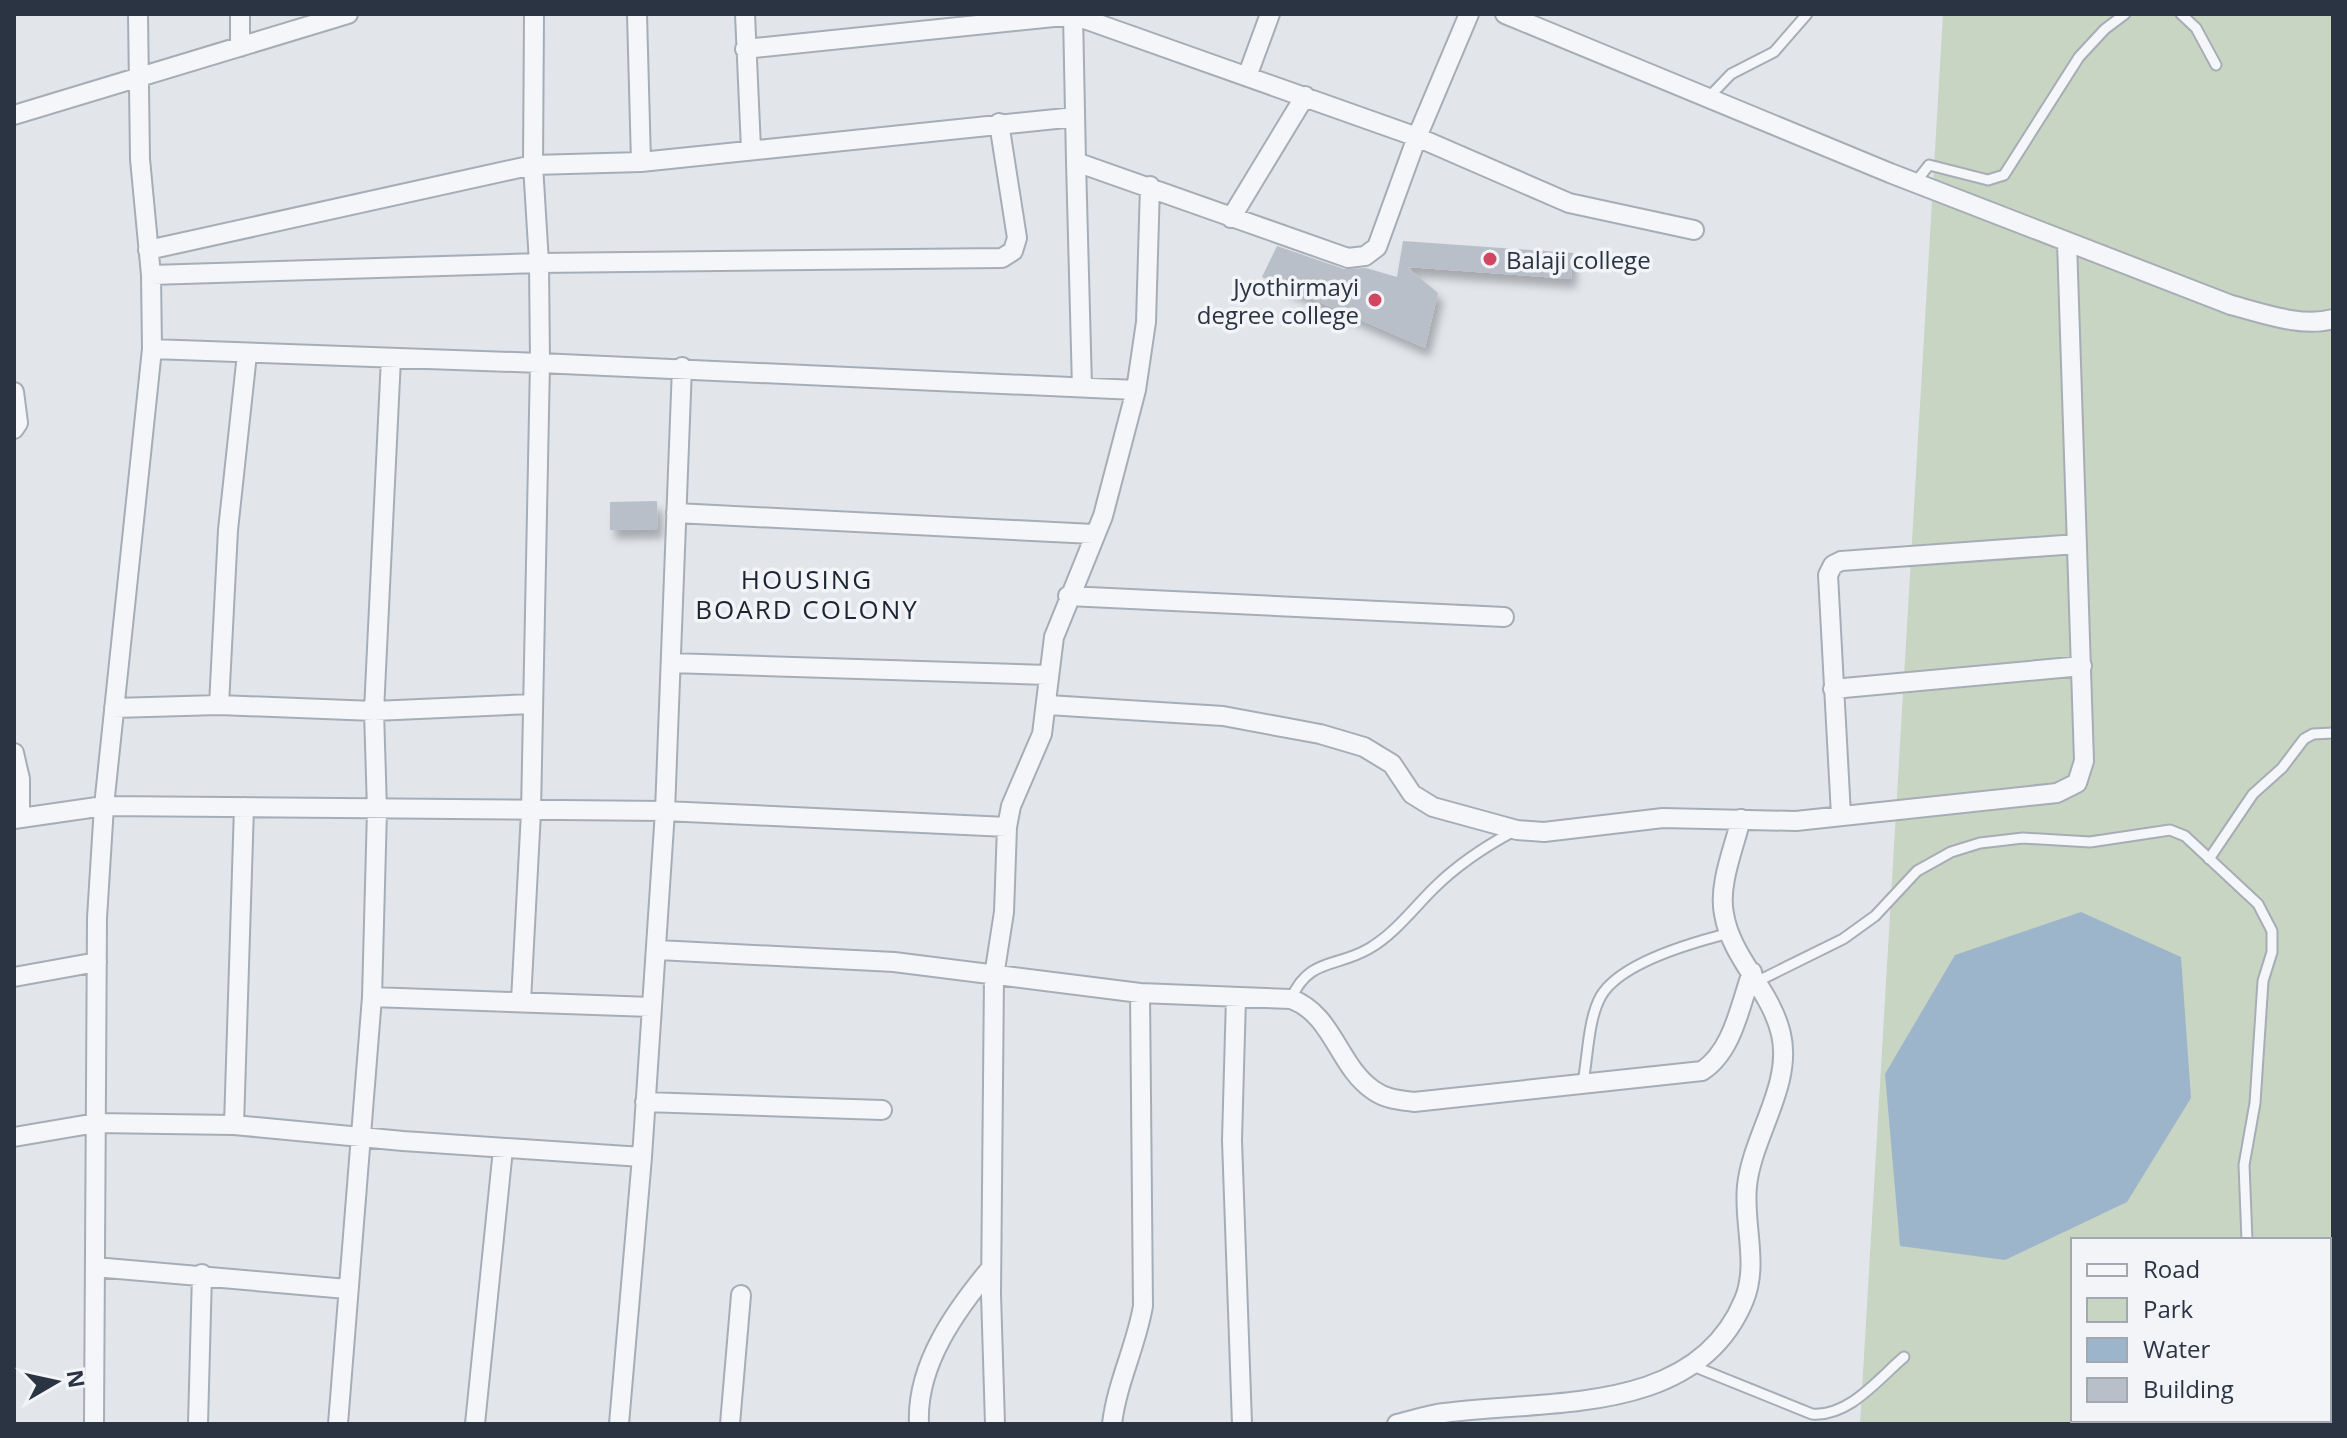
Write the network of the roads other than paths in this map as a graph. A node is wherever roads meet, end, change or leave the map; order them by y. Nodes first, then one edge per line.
1 (138, 14) edge
2 (240, 14) edge
3 (534, 14) edge
4 (637, 14) edge
5 (745, 14) edge
6 (1270, 14) edge
7 (1469, 14) edge
8 (1505, 14) edge
9 (1807, 14) edge
10 (2125, 14) edge
11 (2181, 14) edge
12 (341, 15) edge
13 (1073, 15) edge
14 (240, 47) junction
15 (745, 49) junction
16 (2216, 65) dead end
17 (1248, 74) junction
18 (139, 77) junction
19 (1305, 96) junction
20 (1709, 97) junction
21 (14, 115) edge
22 (1075, 117) junction
23 (999, 123) junction
24 (1417, 137) junction
25 (751, 149) junction
26 (641, 162) junction
27 (1076, 162) junction
28 (533, 165) junction
29 (1915, 183) junction
30 (1150, 186) junction
31 (1231, 218) junction
32 (1694, 230) dead end
33 (2067, 242) junction
34 (148, 250) junction
35 (539, 263) junction
36 (151, 275) junction
37 (2333, 319) edge
38 (152, 349) junction
39 (247, 354) junction
40 (391, 358) junction
41 (540, 363) junction
42 (682, 367) junction
43 (1082, 387) junction
44 (1136, 390) junction
45 (14, 392) edge
46 (14, 429) edge
47 (676, 513) junction
48 (1093, 534) junction
49 (2077, 544) junction
50 (1068, 596) junction
51 (1504, 617) dead end
52 (671, 663) junction
53 (2082, 666) junction
54 (1048, 675) junction
55 (1833, 689) junction
56 (533, 704) junction
57 (219, 705) junction
58 (1048, 705) junction
59 (114, 708) junction
60 (374, 711) junction
61 (2333, 733) edge
62 (14, 753) edge
63 (104, 806) junction
64 (244, 807) junction
65 (377, 810) junction
66 (665, 811) junction
67 (531, 812) junction
68 (1841, 815) junction
69 (17, 819) edge
70 (1741, 819) junction
71 (1007, 827) junction
72 (1517, 830) junction
73 (2209, 859) junction
74 (1730, 933) junction
75 (658, 950) junction
76 (97, 962) junction
77 (994, 976) junction
78 (14, 977) edge
79 (1755, 977) junction
80 (1140, 993) junction
81 (372, 997) junction
82 (1236, 997) junction
83 (1291, 999) junction
84 (521, 1001) junction
85 (651, 1007) junction
86 (1583, 1082) junction
87 (645, 1102) junction
88 (882, 1110) dead end
89 (96, 1123) junction
90 (234, 1125) junction
91 (14, 1137) edge
92 (362, 1138) junction
93 (503, 1149) junction
94 (642, 1157) junction
95 (2247, 1238) edge
96 (95, 1267) junction
97 (991, 1268) junction
98 (202, 1274) junction
99 (347, 1289) junction
100 (741, 1295) dead end
101 (1904, 1357) dead end
102 (1693, 1366) junction
103 (94, 1424) edge
104 (198, 1424) edge
105 (338, 1424) edge
106 (475, 1424) edge
107 (619, 1424) edge
108 (730, 1424) edge
109 (919, 1424) edge
110 (995, 1424) edge
111 (1112, 1424) edge
112 (1242, 1424) edge
113 (1397, 1424) edge

1 - 18 street
2 - 14 street
3 - 28 street
4 - 26 street
5 - 15 street
6 - 17 street
7 - 24 street
8 - 20 street
9 - 20 lane
10 - 29 lane
11 - 16 lane
12 - 14 street
13 - 15 street
13 - 17 street
13 - 22 street
14 - 18 street
15 - 25 street
17 - 19 street
18 - 21 street
18 - 34 street
19 - 24 street
19 - 31 street
20 - 29 street
22 - 23 street
22 - 27 street
23 - 25 street
23 - 35 street
24 - 31 street
24 - 32 street
25 - 26 street
26 - 28 street
27 - 30 street
27 - 43 street
28 - 34 street
28 - 35 street
29 - 33 street
30 - 31 street
30 - 44 street
33 - 37 street
33 - 49 street
34 - 36 street
35 - 36 street
35 - 41 street
36 - 38 street
38 - 39 street
38 - 59 street
39 - 40 street
39 - 57 street
40 - 41 street
40 - 60 street
41 - 42 street
41 - 56 street
42 - 43 street
42 - 47 street
43 - 44 street
44 - 48 street
45 - 46 street
47 - 48 street
47 - 52 street
48 - 50 street
49 - 53 street
49 - 55 street
50 - 51 street
50 - 54 street
52 - 54 street
52 - 66 street
53 - 55 street
53 - 68 street
54 - 58 street
55 - 68 street
56 - 60 street
56 - 67 street
57 - 59 street
57 - 60 street
58 - 71 street
58 - 72 street
59 - 63 street
60 - 65 street
61 - 73 lane
62 - 69 street
63 - 64 street
63 - 69 street
63 - 76 street
64 - 65 street
64 - 90 street
65 - 67 street
65 - 81 street
66 - 67 street
66 - 71 street
66 - 75 street
67 - 84 street
68 - 70 street
70 - 72 street
70 - 74 street
71 - 77 street
72 - 83 lane
73 - 79 lane
73 - 95 lane
74 - 79 street
74 - 86 lane
75 - 77 street
75 - 85 street
76 - 78 street
76 - 89 street
77 - 80 street
77 - 97 street
79 - 86 street
79 - 102 street
80 - 82 street
80 - 111 street
81 - 84 street
81 - 92 street
82 - 83 street
82 - 112 street
83 - 86 street
84 - 85 street
85 - 87 street
87 - 88 street
87 - 94 street
89 - 90 street
89 - 91 street
89 - 96 street
90 - 92 street
92 - 93 street
92 - 99 street
93 - 94 street
93 - 106 street
94 - 107 street
96 - 98 street
96 - 103 street
97 - 109 street
97 - 110 street
98 - 99 street
98 - 104 street
99 - 105 street
100 - 108 street
101 - 102 lane
102 - 113 street

